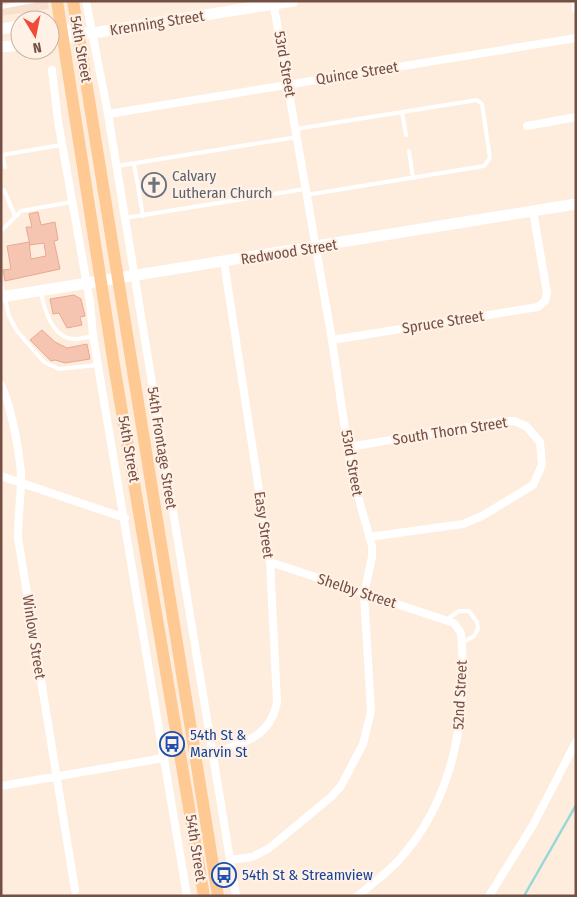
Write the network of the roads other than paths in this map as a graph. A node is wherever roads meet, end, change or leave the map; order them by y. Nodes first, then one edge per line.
1 (33, 1) edge
2 (73, 1) edge
3 (86, 1) edge
4 (294, 1) edge
5 (575, 1) edge
6 (274, 3) edge
7 (1, 7) edge
8 (576, 9) edge
9 (60, 27) edge
10 (79, 33) junction
11 (93, 33) junction
12 (576, 38) edge
13 (60, 40) edge
14 (60, 60) edge
15 (52, 70) dead end
16 (289, 84) junction
17 (402, 112) junction
18 (108, 114) junction
19 (576, 117) edge
20 (527, 126) dead end
21 (297, 133) junction
22 (406, 135) dead end
23 (61, 145) junction
24 (409, 151) dead end
25 (134, 164) junction
26 (117, 166) junction
27 (4, 167) dead end
28 (413, 178) junction
29 (4, 190) dead end
30 (306, 192) junction
31 (71, 202) junction
32 (576, 204) edge
33 (533, 211) junction
34 (15, 216) junction
35 (143, 216) junction
36 (125, 218) junction
37 (1, 232) edge
38 (315, 247) junction
39 (224, 262) junction
40 (134, 276) junction
41 (119, 279) junction
42 (101, 282) junction
43 (1, 283) edge
44 (86, 284) junction
45 (41, 290) junction
46 (2, 297) edge
47 (93, 336) junction
48 (332, 340) junction
49 (98, 364) junction
50 (1, 385) edge
51 (349, 447) junction
52 (1, 476) edge
53 (21, 483) junction
54 (125, 518) junction
55 (369, 537) junction
56 (270, 562) junction
57 (364, 594) junction
58 (445, 620) junction
59 (462, 643) junction
60 (576, 742) edge
61 (213, 753) junction
62 (164, 758) junction
63 (56, 776) junction
64 (1, 786) edge
65 (230, 860) junction
66 (75, 890) dead end
67 (187, 896) edge
68 (204, 896) edge
69 (218, 896) edge
70 (236, 896) edge
71 (358, 896) edge
72 (490, 896) edge

1 - 7 lane
2 - 10 main road, 54th Street
3 - 11 street, 54th Frontage Street
4 - 6 street, Krenning Street
5 - 8 street
6 - 11 street, Krenning Street
6 - 16 street, 53rd Street
9 - 10 street
10 - 11 street, Krenning Street
10 - 13 street
10 - 41 main road, 54th Street
11 - 18 street, 54th Frontage Street
12 - 16 street, Quince Street
14 - 42 main road, 54th Street
15 - 23 street
16 - 18 street, Quince Street
16 - 21 street, 53rd Street
17 - 21 lane
17 - 22 lane
17 - 28 lane
18 - 26 street, 54th Frontage Street
19 - 20 street
21 - 25 lane
21 - 30 street, 53rd Street
23 - 27 lane
23 - 31 street
24 - 28 lane
25 - 26 lane
25 - 35 lane
26 - 36 street, 54th Frontage Street
28 - 30 lane
29 - 34 lane
30 - 35 lane
30 - 38 street, 53rd Street
31 - 34 lane
31 - 44 street
32 - 33 street, Redwood Street
33 - 38 street, Redwood Street
33 - 48 street, Spruce Street
34 - 37 lane
35 - 36 lane
36 - 40 street, 54th Frontage Street
38 - 39 street, Redwood Street
38 - 48 street, 53rd Street
39 - 40 street, Redwood Street
39 - 56 street, Easy Street
40 - 41 street, Redwood Street
40 - 61 street, 54th Frontage Street
41 - 42 street, Redwood Street
41 - 69 main road, 54th Street
42 - 44 street, Redwood Street
42 - 68 main road, 54th Street
43 - 46 lane
44 - 45 street, Redwood Street
44 - 47 street
45 - 46 street, Redwood Street
45 - 47 lane
46 - 49 lane
47 - 49 street
48 - 51 street, 53rd Street
49 - 54 street
50 - 53 street, Winlow Street
51 - 55 street, 53rd Street
51 - 55 street, South Thorn Street
52 - 53 street
53 - 54 street
53 - 63 street, Winlow Street
54 - 62 street
55 - 57 street, 53rd Street
56 - 57 street, Shelby Street
56 - 61 street, Easy Street
57 - 58 street, Shelby Street
57 - 65 street, 53rd Street
58 - 59 street, 52nd Street
58 - 59 lane
59 - 71 street, 52nd Street
60 - 72 street
61 - 65 street, 54th Frontage Street
62 - 63 street
62 - 67 street
63 - 64 street
63 - 66 street, Winlow Street
65 - 70 street, 54th Frontage Street

